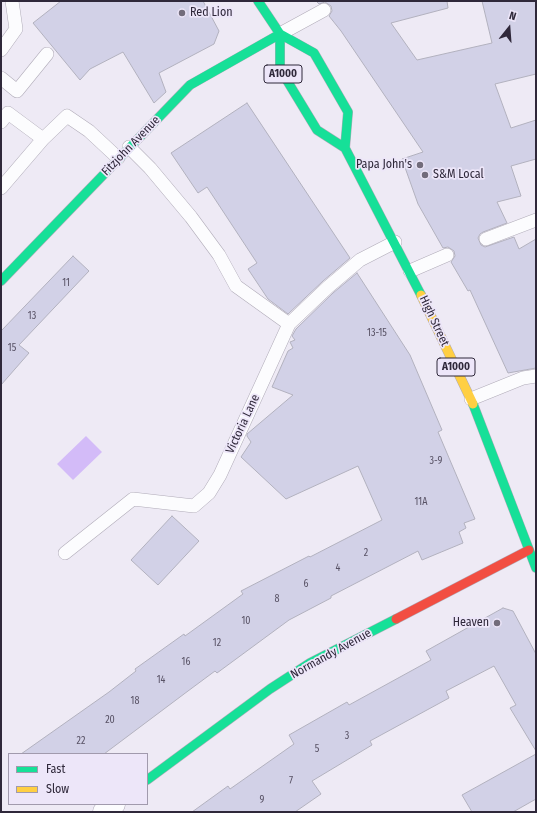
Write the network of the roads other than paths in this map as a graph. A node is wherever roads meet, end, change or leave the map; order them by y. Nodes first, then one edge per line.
1 (12, 1) edge
2 (258, 1) edge
3 (324, 10) dead end
4 (280, 34) junction
5 (1, 50) edge
6 (47, 54) dead end
7 (1, 78) edge
8 (1, 122) edge
9 (43, 139) junction
10 (129, 147) junction
11 (345, 148) junction
12 (118, 158) junction
13 (1, 188) edge
14 (536, 220) edge
15 (486, 239) dead end
16 (395, 242) junction
17 (447, 255) dead end
18 (410, 270) junction
19 (1, 281) edge
20 (289, 324) junction
21 (536, 376) edge
22 (471, 399) junction
23 (529, 550) junction
24 (65, 553) dead end
25 (536, 568) edge
26 (148, 779) edge
27 (113, 805) edge
28 (104, 812) edge

1 - 5 lane
2 - 4 street, A1000
3 - 4 lane
4 - 10 street, Fitzjohn Avenue
4 - 11 street, High Street / A1000
4 - 11 street, A1000
6 - 7 lane
8 - 9 lane
9 - 12 lane
9 - 13 lane
10 - 12 street, Fitzjohn Avenue
10 - 20 lane
11 - 16 street, High Street / A1000
12 - 19 street, Fitzjohn Avenue
14 - 15 lane
16 - 18 street, High Street / A1000
16 - 20 lane, Victoria Lane
17 - 18 lane
18 - 22 street, High Street / A1000
20 - 24 lane, Victoria Lane
21 - 22 lane
22 - 23 street, High Street / A1000
23 - 25 street, High Street / A1000
23 - 26 street, Normandy Avenue
27 - 28 street

